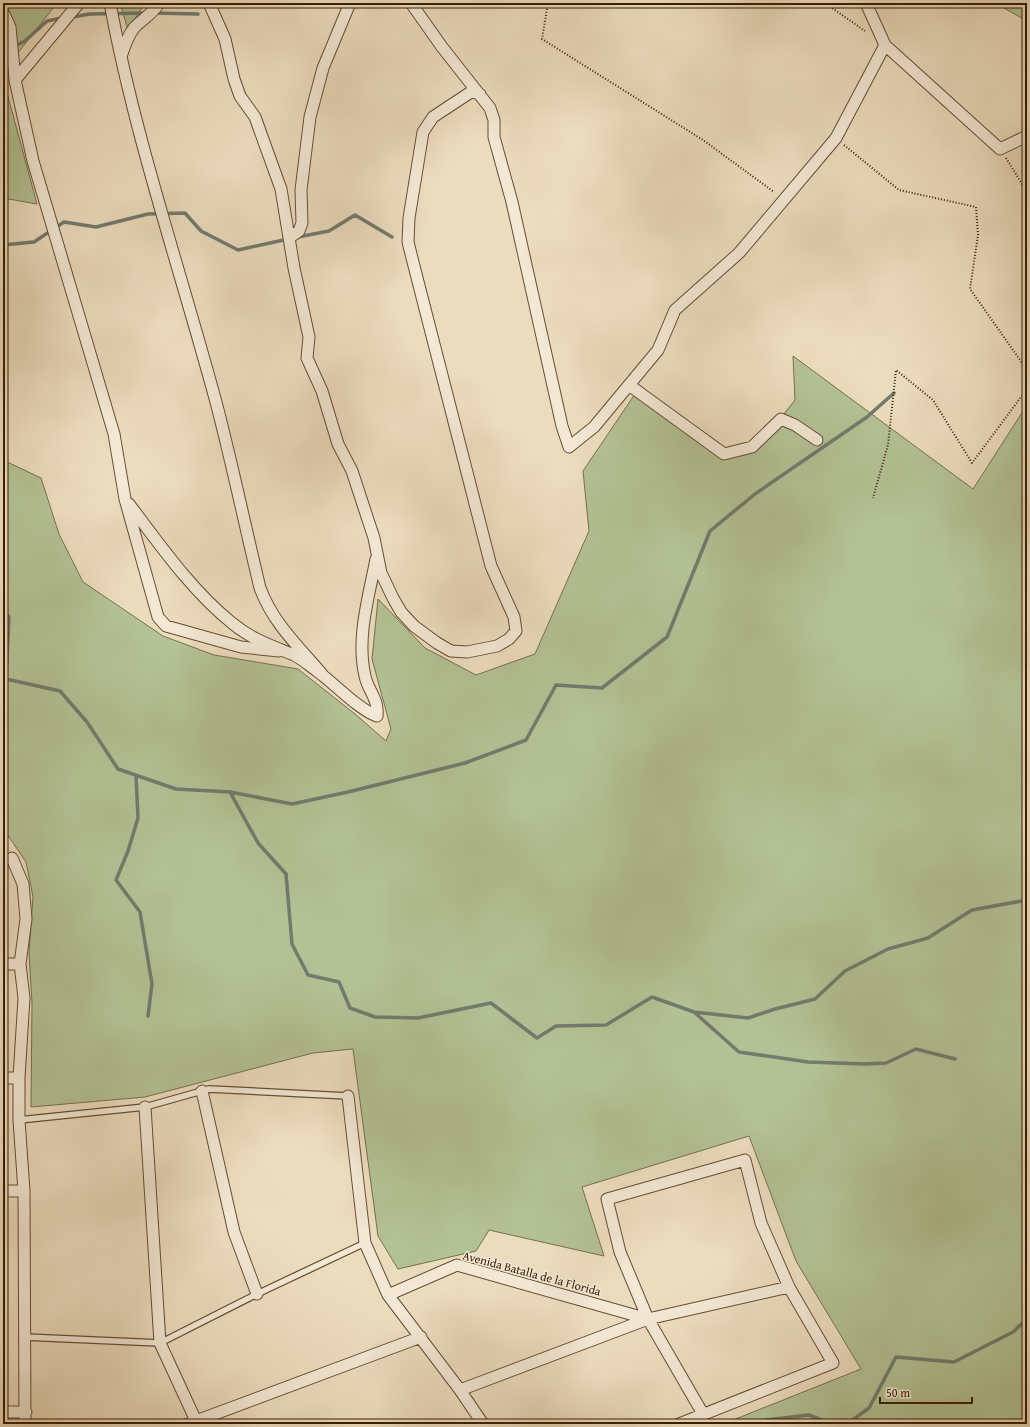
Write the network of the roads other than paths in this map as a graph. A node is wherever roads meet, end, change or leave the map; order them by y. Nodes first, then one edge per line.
1 (79, 3) edge
2 (110, 3) edge
3 (159, 3) edge
4 (209, 3) edge
5 (350, 3) edge
6 (411, 3) edge
7 (866, 3) edge
8 (3, 12) edge
9 (885, 45) junction
10 (120, 58) junction
11 (15, 80) junction
12 (480, 94) junction
13 (1027, 136) edge
14 (289, 238) junction
15 (629, 385) junction
16 (817, 440) dead end
17 (125, 499) junction
18 (377, 553) junction
19 (279, 651) junction
20 (322, 674) junction
21 (7, 858) edge
22 (3, 964) edge
23 (20, 964) junction
24 (3, 1078) edge
25 (19, 1078) junction
26 (202, 1091) junction
27 (348, 1096) joint
28 (145, 1107) junction
29 (19, 1120) junction
30 (3, 1191) edge
31 (24, 1191) junction
32 (365, 1243) junction
33 (789, 1287) junction
34 (257, 1294) junction
35 (388, 1294) junction
36 (648, 1319) junction
37 (24, 1337) junction
38 (421, 1337) junction
39 (160, 1343) junction
40 (460, 1390) junction
41 (3, 1412) edge
42 (26, 1412) junction
43 (703, 1414) junction
44 (192, 1422) edge
45 (25, 1424) edge
46 (483, 1424) edge
47 (679, 1424) edge

1 - 11 street
2 - 10 street
3 - 10 street
4 - 14 street
5 - 14 street
6 - 12 street
7 - 9 street
8 - 11 street
9 - 13 street
9 - 15 street
10 - 20 street
11 - 17 street
12 - 15 street
12 - 18 street
14 - 18 street
15 - 16 street
17 - 19 street
17 - 19 street
18 - 20 street
19 - 20 street
21 - 23 street
22 - 23 street
23 - 25 street
24 - 25 street
25 - 29 street
26 - 27 lane
26 - 28 lane
26 - 34 street
27 - 32 street
28 - 29 lane
28 - 39 street
29 - 31 street
30 - 31 street
31 - 37 street
32 - 34 lane
32 - 35 street
33 - 36 street
33 - 36 street
33 - 43 street
34 - 39 lane
35 - 36 street, Avenida Batalla de la Florida
35 - 38 street
36 - 40 street
36 - 43 street
37 - 39 lane
37 - 42 street
38 - 40 street
38 - 44 street
39 - 44 street
40 - 46 street
41 - 42 street
42 - 45 street
43 - 47 street

